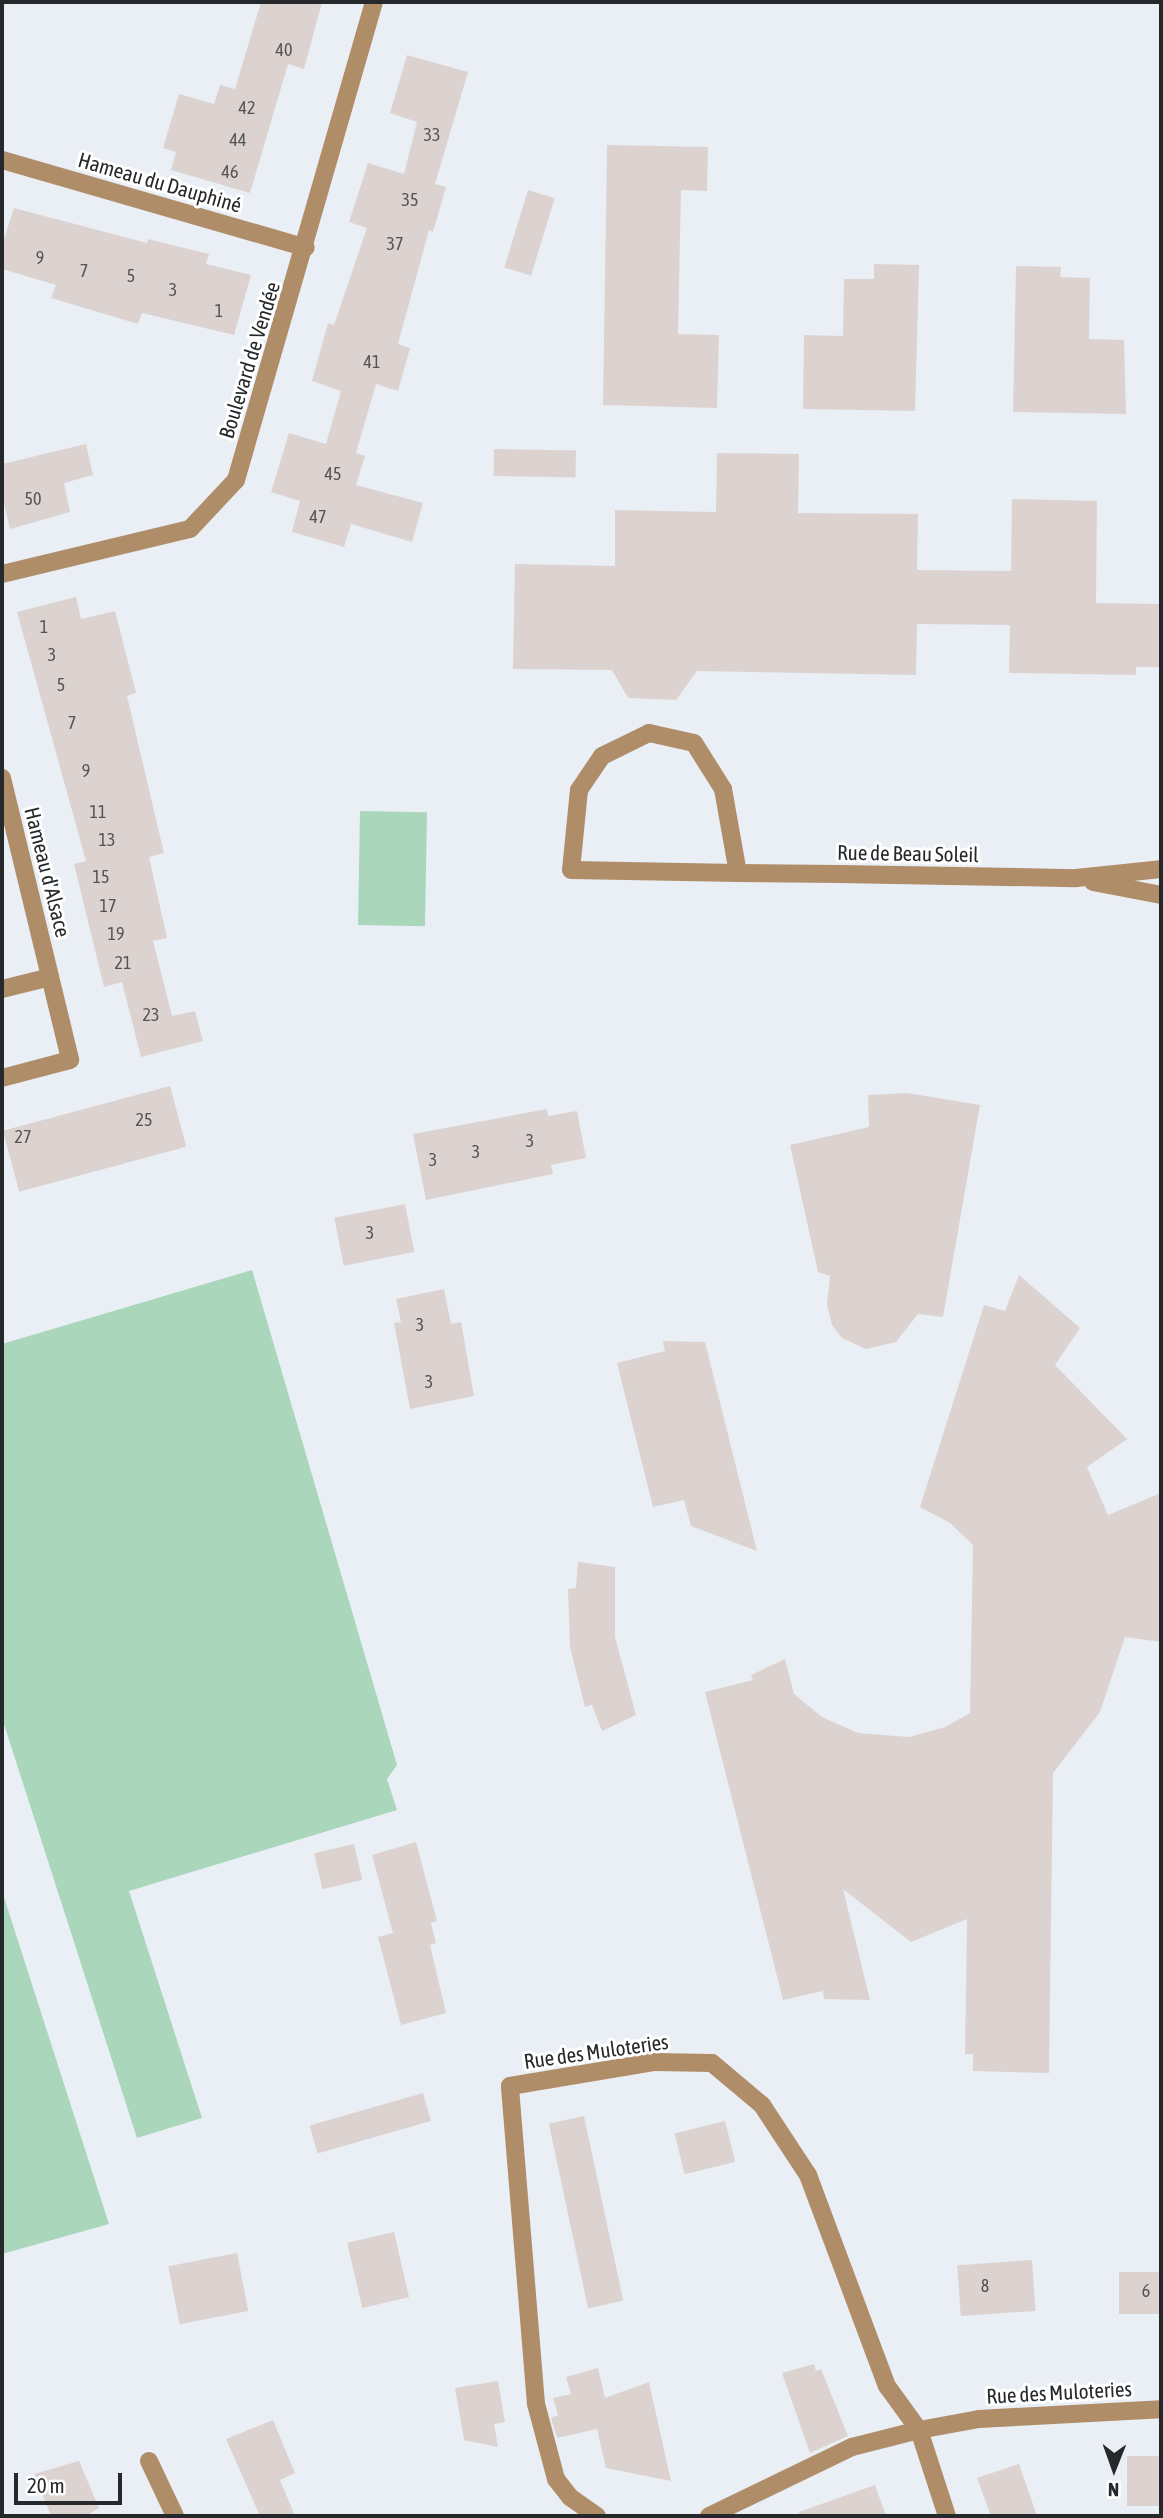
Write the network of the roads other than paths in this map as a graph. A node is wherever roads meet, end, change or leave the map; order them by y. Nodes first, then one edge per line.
1 (374, 2) edge
2 (2, 160) edge
3 (306, 248) junction
4 (2, 574) edge
5 (2, 778) edge
6 (1161, 869) edge
7 (738, 873) junction
8 (1076, 878) junction
9 (1161, 895) edge
10 (50, 978) junction
11 (2, 989) edge
12 (2, 1078) edge
13 (1161, 2409) edge
14 (919, 2430) junction
15 (149, 2461) dead end
16 (175, 2516) edge
17 (597, 2516) edge
18 (709, 2516) edge
19 (947, 2516) edge

1 - 3 street, Boulevard de Vendée
2 - 3 street, Hameau du Dauphiné
3 - 4 street, Boulevard de Vendée
5 - 10 street, Hameau d'Alsace
6 - 8 street, Rue de Beau Soleil
7 - 7 street, Rue de Beau Soleil
7 - 8 street, Rue de Beau Soleil
8 - 9 street, Rue de Beau Soleil
10 - 11 street
10 - 12 street, Hameau d'Alsace
13 - 14 street, Rue des Muloteries
14 - 17 street, Rue des Muloteries
14 - 18 street, Rue des Muloteries
14 - 19 street
15 - 16 street

